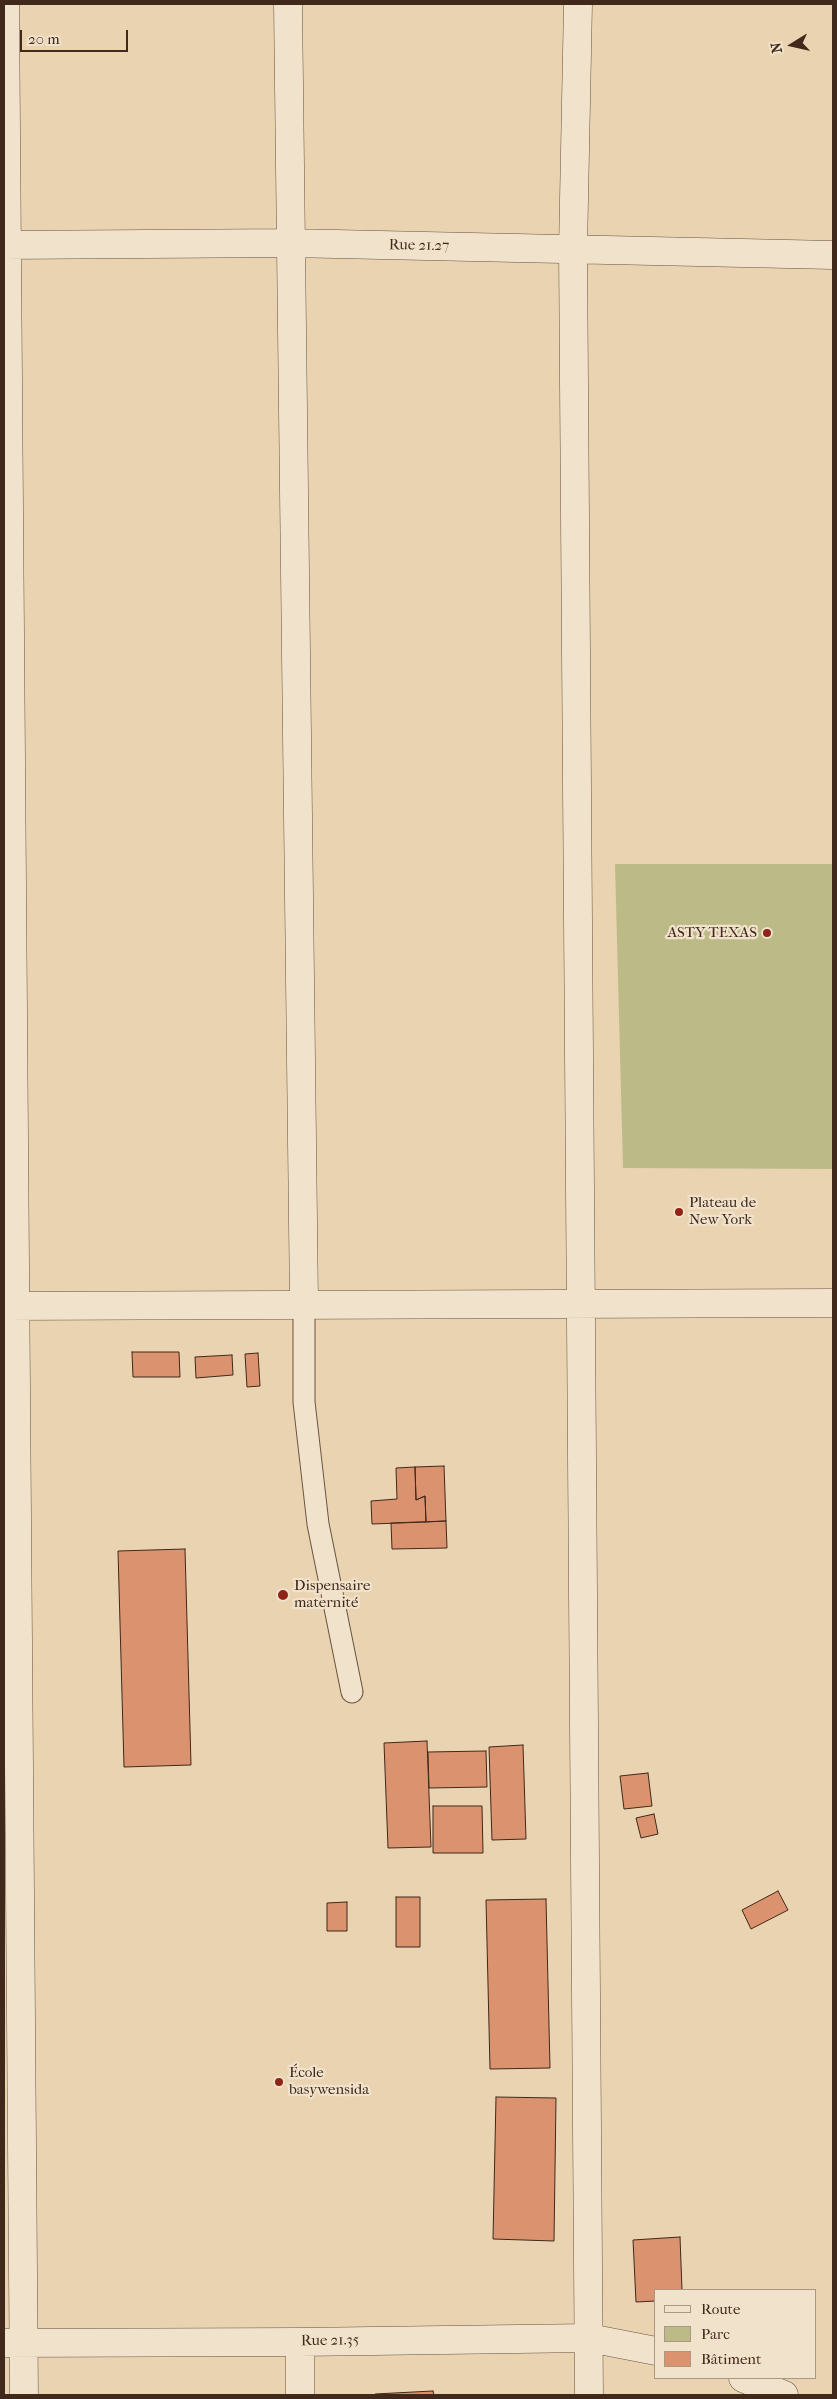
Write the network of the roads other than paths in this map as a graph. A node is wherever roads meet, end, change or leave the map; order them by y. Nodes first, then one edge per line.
1 (5, 4) edge
2 (288, 4) edge
3 (578, 4) edge
4 (290, 243) junction
5 (6, 245) edge
6 (573, 249) junction
7 (833, 255) edge
8 (304, 1303) junction
9 (833, 1303) edge
10 (580, 1304) junction
11 (10, 1306) edge
12 (352, 1692) dead end
13 (589, 2338) junction
14 (14, 2342) edge
15 (300, 2342) junction
16 (654, 2351) edge
17 (745, 2379) edge
18 (24, 2395) edge
19 (300, 2395) edge
20 (589, 2395) edge
21 (784, 2395) edge

1 - 5 street
2 - 4 street
3 - 6 street
4 - 5 street, Rue 21.27
4 - 6 street, Rue 21.27
4 - 8 street
5 - 11 street
6 - 7 street, Rue 21.27
6 - 10 street
8 - 10 street
8 - 11 street
8 - 12 lane
9 - 10 street
10 - 13 street
11 - 14 street
13 - 15 street, Rue 21.35
13 - 16 street, Rue 21.35
13 - 20 street
14 - 15 street, Rue 21.35
14 - 18 street
15 - 19 street
17 - 21 street

